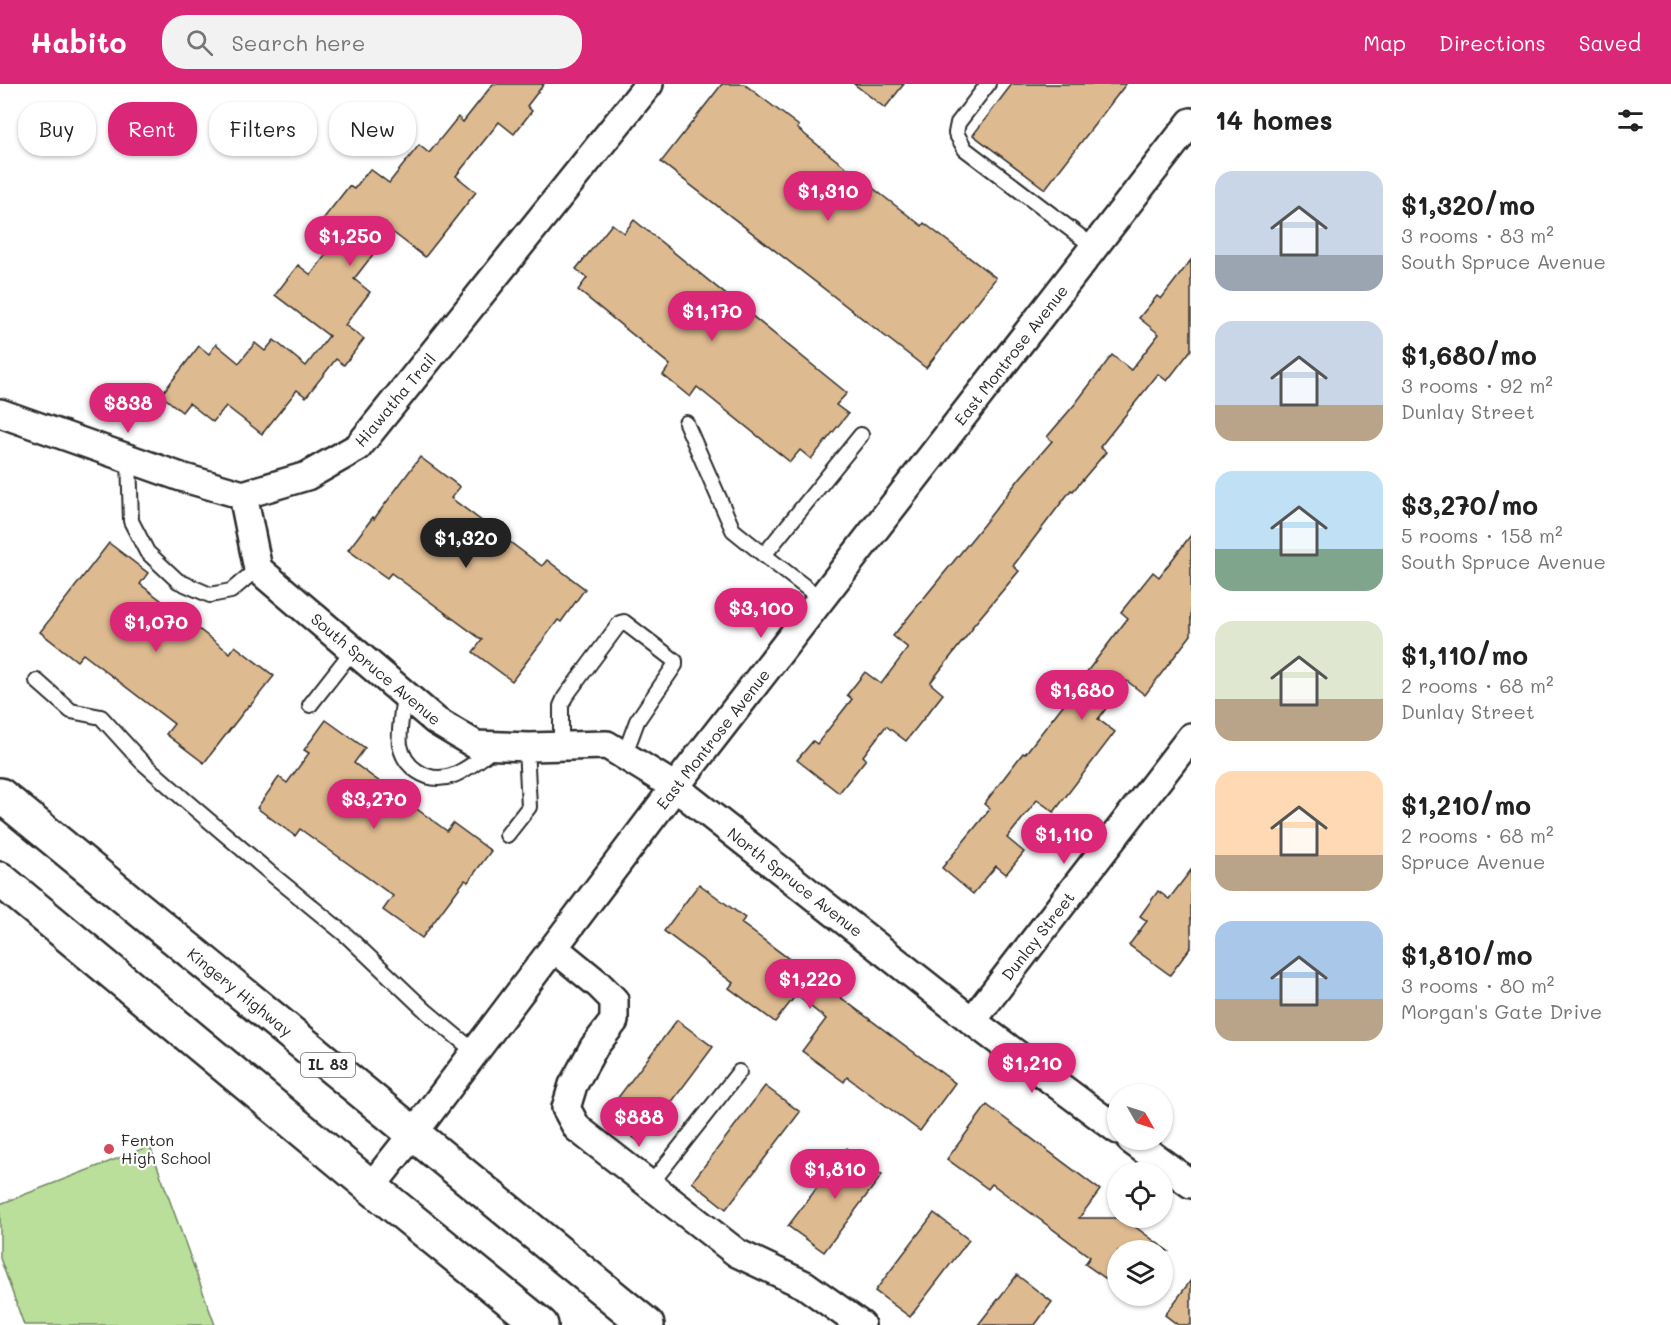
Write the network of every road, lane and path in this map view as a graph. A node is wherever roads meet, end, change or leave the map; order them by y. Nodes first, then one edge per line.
1 (649, 84) edge
2 (988, 84) edge
3 (1191, 122) edge
4 (1094, 247) junction
5 (0, 412) edge
6 (686, 423) dead end
7 (861, 435) dead end
8 (129, 458) junction
9 (243, 495) junction
10 (764, 555) junction
11 (258, 568) junction
12 (821, 599) junction
13 (353, 651) junction
14 (37, 681) dead end
15 (404, 694) junction
16 (310, 705) dead end
17 (1191, 737) edge
18 (498, 746) junction
19 (526, 747) junction
20 (561, 747) junction
21 (624, 756) junction
22 (675, 787) junction
23 (0, 795) edge
24 (507, 835) dead end
25 (0, 879) edge
26 (554, 948) junction
27 (972, 1021) junction
28 (475, 1052) junction
29 (739, 1072) dead end
30 (1107, 1122) edge
31 (413, 1134) junction
32 (1145, 1150) edge
33 (1191, 1184) edge
34 (651, 1185) junction
35 (371, 1187) junction
36 (541, 1325) edge
37 (647, 1325) edge
38 (861, 1325) edge

1 - 9 street, Hiawatha Trail
2 - 4 lane
3 - 4 street, East Montrose Avenue
4 - 12 street, East Montrose Avenue
5 - 8 street
6 - 10 lane
7 - 10 lane
8 - 9 street
8 - 11 lane
9 - 11 street
10 - 12 lane
11 - 13 street, South Spruce Avenue
12 - 22 street, East Montrose Avenue
13 - 15 street, South Spruce Avenue
13 - 16 lane
14 - 28 lane
15 - 18 street, South Spruce Avenue
15 - 18 lane
17 - 27 street, Dunlay Street
18 - 19 street, South Spruce Avenue
19 - 20 street, South Spruce Avenue
19 - 24 lane
20 - 21 street, South Spruce Avenue
20 - 21 lane
21 - 22 street, South Spruce Avenue
22 - 26 street, East Montrose Avenue
22 - 27 street, North Spruce Avenue
23 - 31 highway, Kingery Highway / IL 83
25 - 35 highway
26 - 28 street, East Montrose Avenue
26 - 34 street
27 - 30 street, North Spruce Avenue
28 - 31 street, East Montrose Avenue
29 - 34 lane
31 - 35 street, East Montrose Avenue
31 - 37 highway, Kingery Highway / IL 83
32 - 33 street
34 - 38 street
35 - 36 highway

